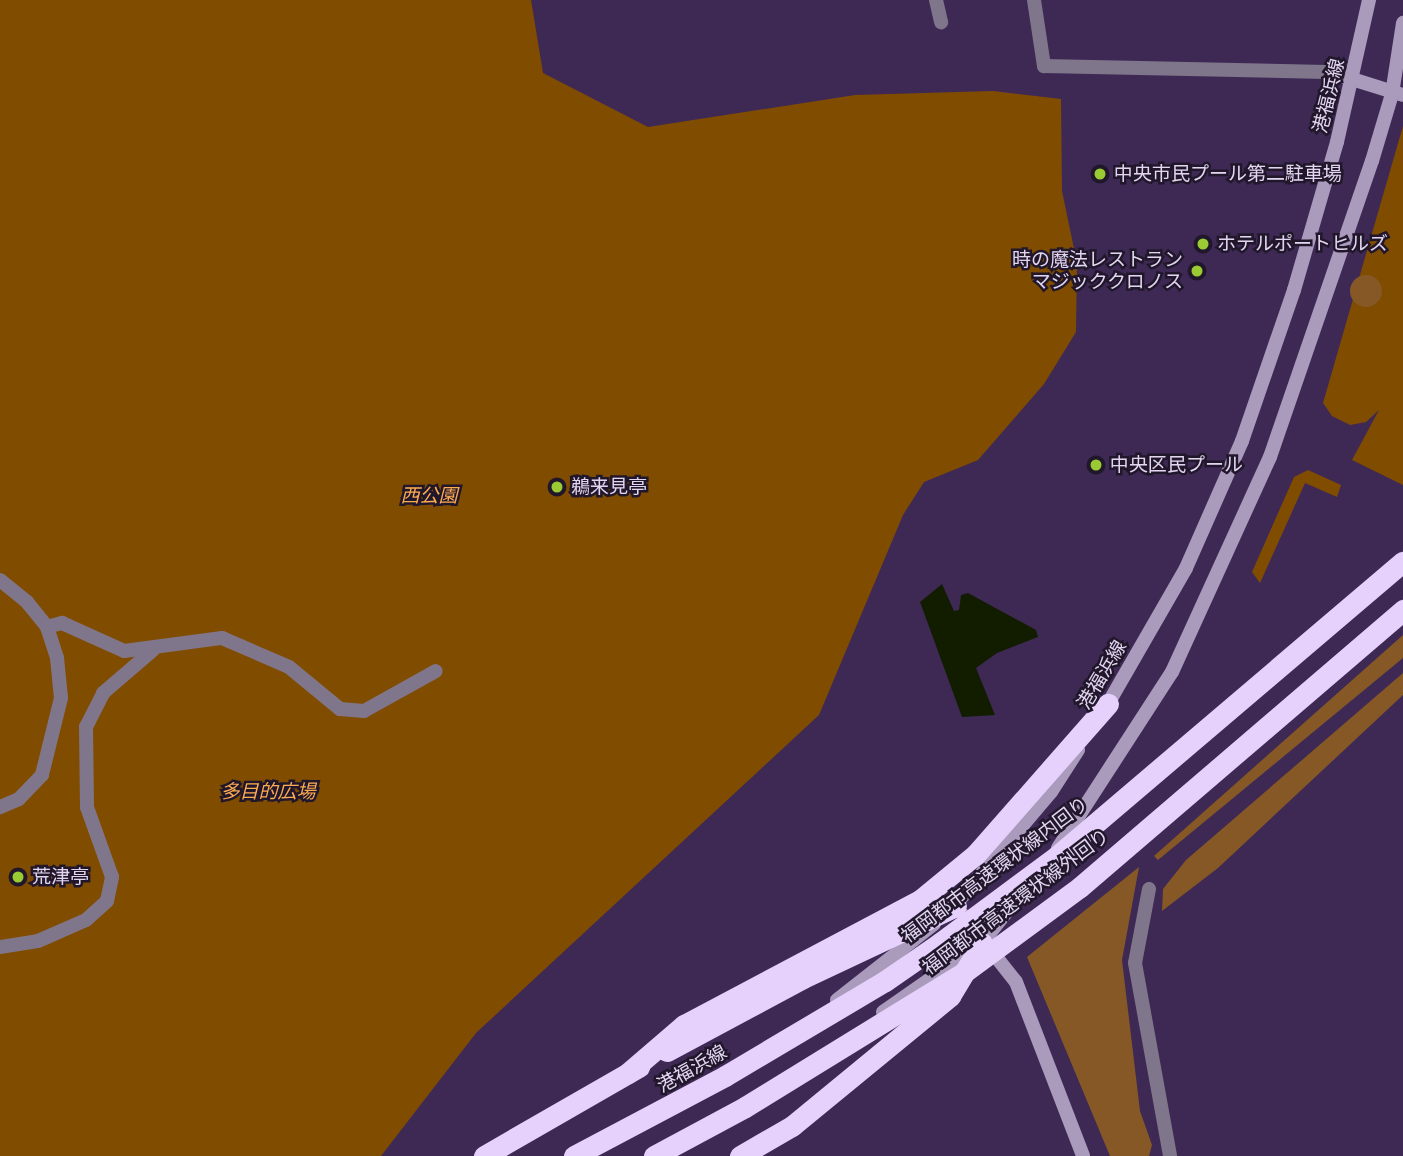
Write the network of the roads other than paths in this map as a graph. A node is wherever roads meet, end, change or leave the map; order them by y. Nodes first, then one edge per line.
1 (936, 0) edge
2 (1034, 0) edge
3 (1369, 0) edge
4 (941, 22) dead end
5 (1403, 23) edge
6 (1352, 79) junction
7 (1398, 95) edge
8 (1403, 562) edge
9 (0, 580) edge
10 (1403, 610) edge
11 (47, 627) junction
12 (152, 650) junction
13 (436, 671) dead end
14 (1108, 704) junction
15 (0, 807) edge
16 (1149, 889) dead end
17 (956, 906) junction
18 (982, 943) junction
19 (0, 947) edge
20 (628, 1073) junction
21 (484, 1156) edge
22 (574, 1156) edge
23 (645, 1156) edge
24 (654, 1156) edge
25 (740, 1156) edge
26 (1083, 1156) edge
27 (1170, 1156) edge

1 - 4 street
2 - 6 street
3 - 6 street, 港福浜線
5 - 7 street
6 - 7 street
6 - 14 street, 港福浜線
7 - 18 street
8 - 22 highway, 福岡都市高速環状線内回り, bridge
9 - 11 street
10 - 24 highway, 福岡都市高速環状線外回り, bridge
11 - 12 street
11 - 15 street
12 - 13 street
12 - 19 street
14 - 17 street, 港福浜線
14 - 20 highway
16 - 27 street
17 - 18 street
17 - 20 highway
17 - 22 street, 港福浜線
18 - 23 street
18 - 25 highway
18 - 26 street
20 - 21 highway

